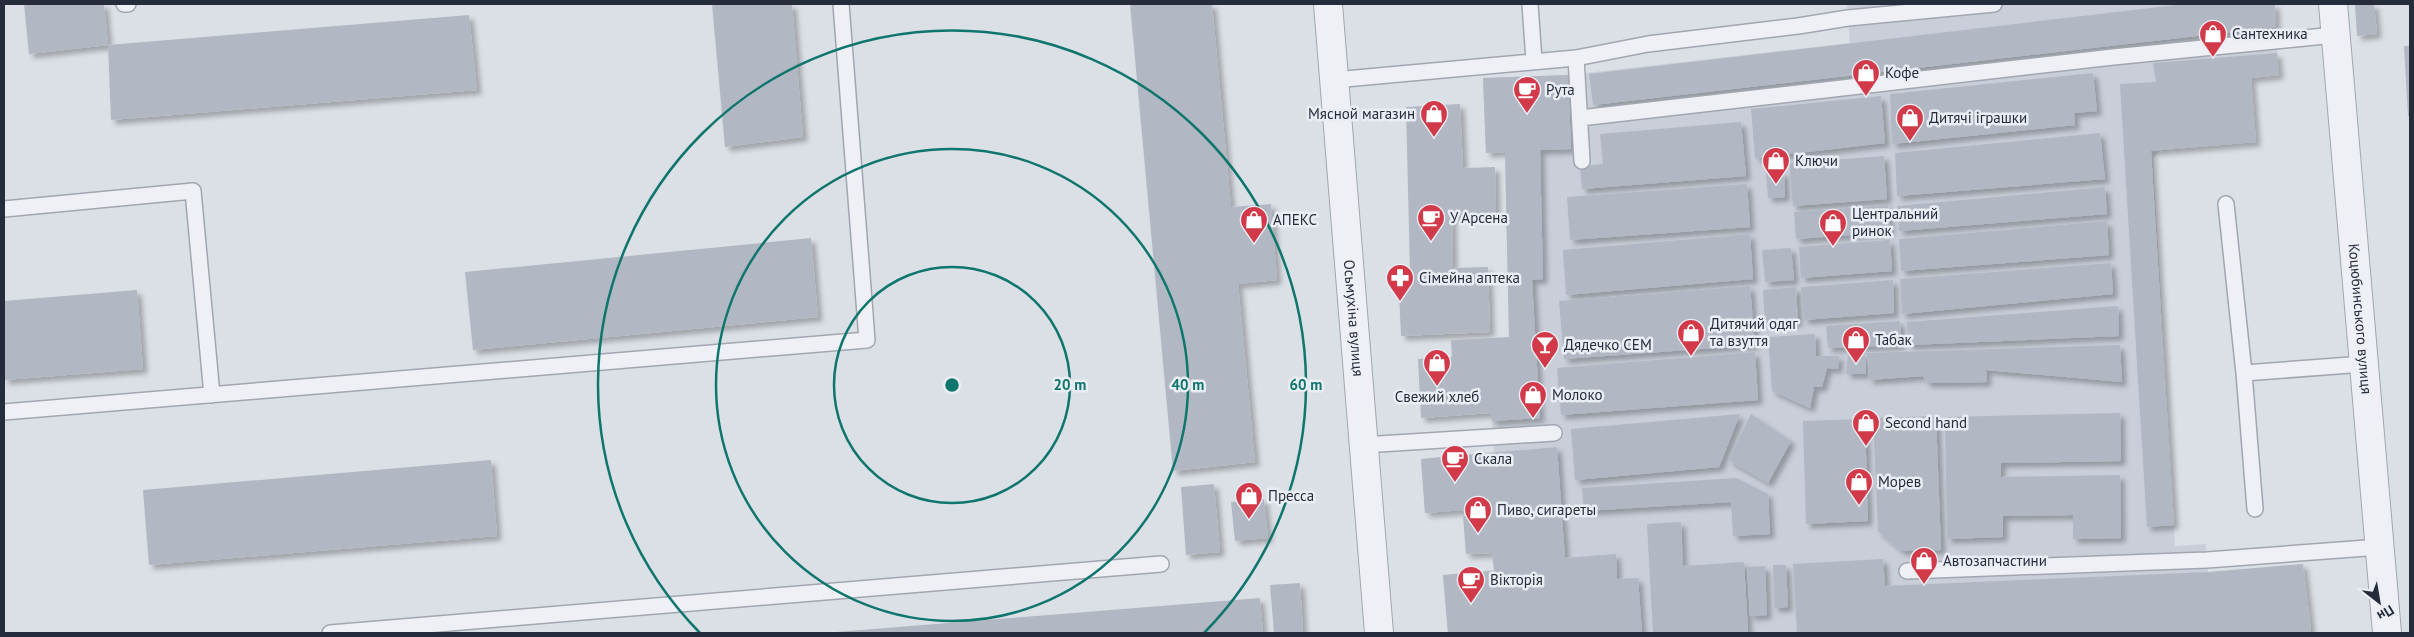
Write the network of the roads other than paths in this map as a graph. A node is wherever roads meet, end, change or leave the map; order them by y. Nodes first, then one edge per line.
1 (841, 4) edge
2 (1328, 4) edge
3 (1530, 4) edge
4 (1994, 4) edge
5 (2332, 4) edge
6 (2335, 35) junction
7 (1576, 58) junction
8 (1534, 61) junction
9 (1334, 80) junction
10 (1580, 118) junction
11 (1582, 161) dead end
12 (2226, 204) dead end
13 (4, 209) edge
14 (2364, 364) junction
15 (2244, 373) junction
16 (212, 395) junction
17 (4, 412) edge
18 (1554, 433) dead end
19 (1364, 445) junction
20 (2255, 508) dead end
21 (2380, 547) junction
22 (1161, 564) dead end
23 (1907, 571) dead end
24 (330, 633) edge
25 (1379, 633) edge
26 (2387, 633) edge

1 - 16 lane
2 - 9 street, Осьмухіна вулиця
3 - 8 lane
4 - 7 lane
5 - 6 street, Коцюбинського вулиця
6 - 10 lane
6 - 14 street, Коцюбинського вулиця
7 - 8 lane
7 - 10 lane
8 - 9 lane
9 - 19 street, Осьмухіна вулиця
10 - 11 lane
12 - 15 lane
13 - 16 lane
14 - 15 lane
14 - 21 street, Коцюбинського вулиця
15 - 20 lane
16 - 17 lane
18 - 19 lane
19 - 25 street, Осьмухіна вулиця
21 - 23 lane
21 - 26 street, Коцюбинського вулиця
22 - 24 lane

